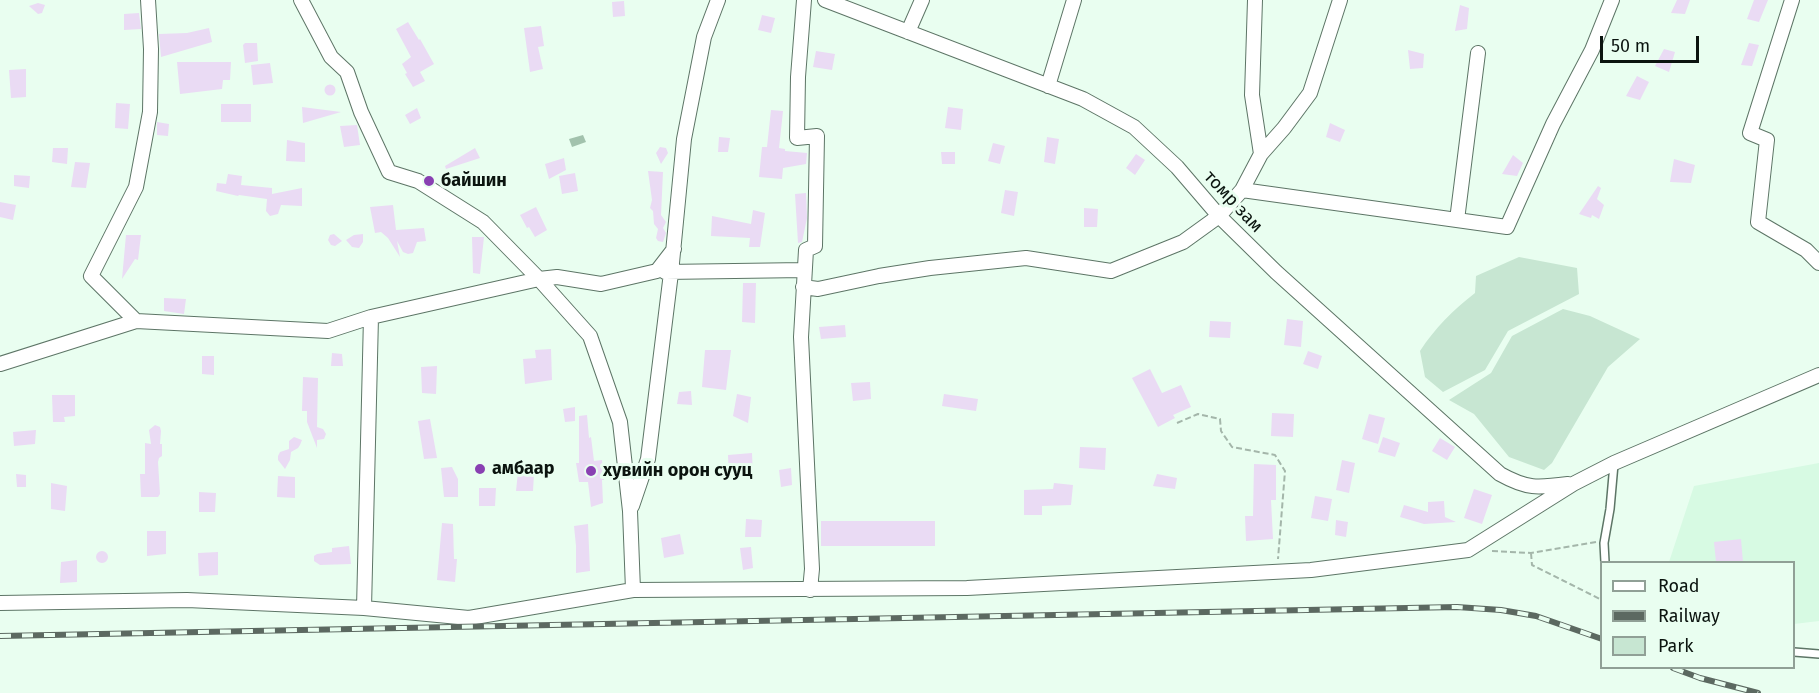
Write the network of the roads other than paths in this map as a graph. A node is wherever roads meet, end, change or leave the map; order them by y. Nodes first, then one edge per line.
1 (148, 0) edge
2 (301, 0) edge
3 (718, 0) edge
4 (804, 0) edge
5 (825, 0) edge
6 (922, 0) edge
7 (1074, 0) edge
8 (1255, 0) edge
9 (1340, 0) edge
10 (1612, 0) edge
11 (1792, 0) edge
12 (908, 32) junction
13 (1478, 54) dead end
14 (1048, 86) junction
15 (1261, 154) junction
16 (1242, 190) junction
17 (1219, 216) junction
18 (1456, 220) junction
19 (674, 249) junction
20 (1813, 249) edge
21 (1819, 263) edge
22 (804, 270) junction
23 (657, 271) junction
24 (671, 273) junction
25 (539, 279) junction
26 (804, 287) junction
27 (371, 317) junction
28 (136, 321) junction
29 (0, 363) edge
30 (1819, 375) edge
31 (1614, 462) junction
32 (1573, 483) junction
33 (630, 511) junction
34 (1605, 561) edge
35 (810, 590) junction
36 (633, 591) junction
37 (0, 603) edge
38 (364, 608) junction
39 (1795, 652) edge
40 (1819, 654) edge

1 - 28 street
2 - 25 street
3 - 19 street
4 - 22 street
5 - 12 street, томр зам
6 - 12 street
7 - 14 street
8 - 15 street
9 - 15 street
10 - 18 street
11 - 20 street
12 - 14 street, томр зам
13 - 18 street
14 - 17 street, томр зам
15 - 16 street
16 - 17 street
16 - 18 street
17 - 26 street
17 - 32 street, томр зам
19 - 23 street
19 - 24 street
20 - 21 street
22 - 24 street
22 - 26 street
23 - 24 street
23 - 25 street
24 - 33 street
25 - 27 street
25 - 33 street
26 - 35 street
27 - 28 street
27 - 38 street
28 - 29 street
30 - 31 street
31 - 32 street
31 - 34 lane
32 - 35 street
33 - 36 street
35 - 36 street
36 - 38 street
37 - 38 street
39 - 40 lane

